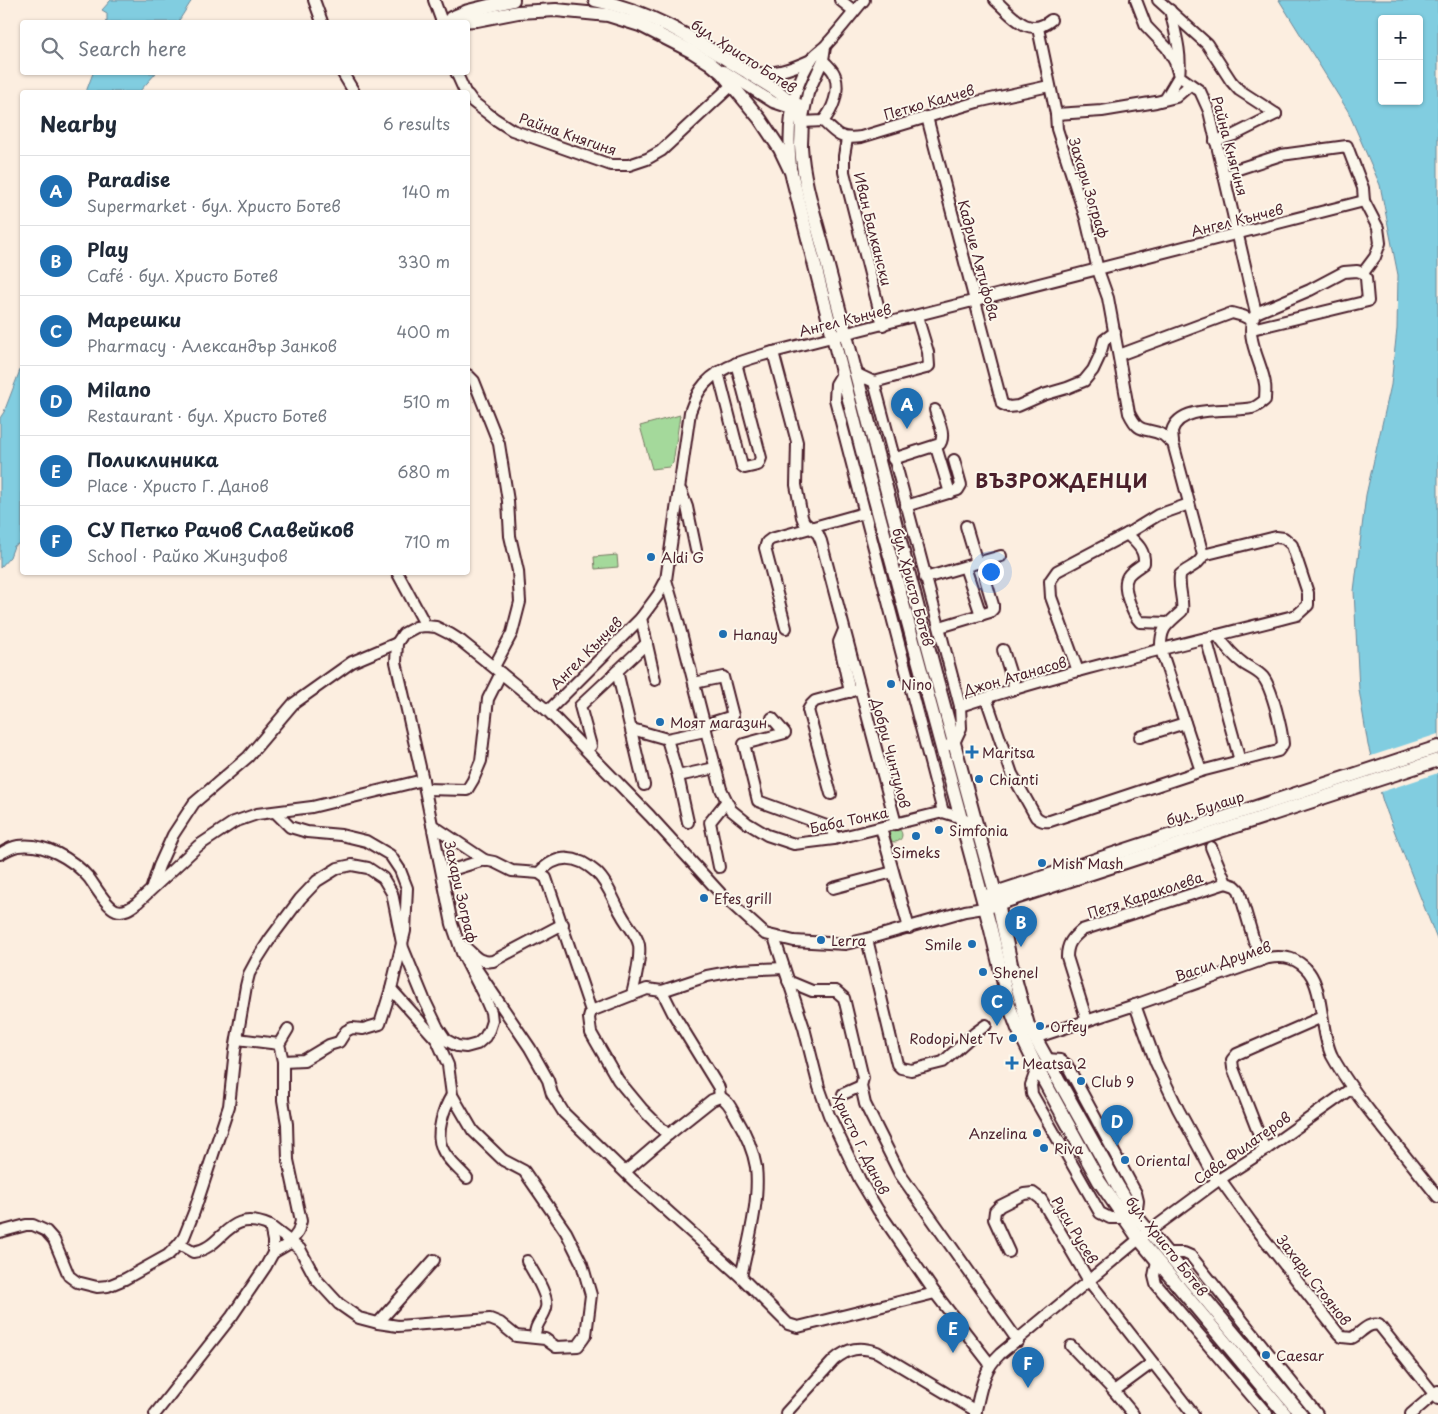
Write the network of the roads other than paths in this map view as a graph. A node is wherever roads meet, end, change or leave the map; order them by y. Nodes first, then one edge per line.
1 (314, 0) edge
2 (434, 0) edge
3 (513, 0) edge
4 (595, 0) edge
5 (840, 0) edge
6 (864, 0) edge
7 (995, 0) edge
8 (1136, 0) edge
9 (1158, 0) edge
10 (1170, 10) junction
11 (854, 12) junction
12 (321, 20) edge
13 (441, 20) edge
14 (447, 20) edge
15 (470, 20) edge
16 (1051, 20) dead end
17 (1038, 28) junction
18 (825, 47) junction
19 (811, 60) junction
20 (823, 60) junction
21 (710, 63) junction
22 (744, 70) junction
23 (344, 75) edge
24 (457, 75) edge
25 (1179, 76) junction
26 (732, 85) junction
27 (1190, 85) junction
28 (1049, 86) junction
29 (353, 90) edge
30 (464, 90) edge
31 (1166, 98) junction
32 (470, 99) edge
33 (799, 104) junction
34 (1056, 114) junction
35 (927, 116) junction
36 (823, 121) junction
37 (802, 122) junction
38 (846, 139) junction
39 (1215, 141) junction
40 (792, 172) junction
41 (1224, 176) junction
42 (1364, 201) junction
43 (1237, 234) junction
44 (1098, 270) junction
45 (1363, 273) junction
46 (976, 301) junction
47 (918, 316) junction
48 (1253, 321) junction
49 (883, 325) junction
50 (1114, 332) junction
51 (840, 336) junction
52 (773, 352) junction
53 (1119, 355) junction
54 (736, 363) junction
55 (718, 372) junction
56 (849, 374) junction
57 (470, 377) edge
58 (874, 382) junction
59 (935, 410) dead end
60 (1172, 443) junction
61 (936, 447) junction
62 (893, 459) junction
63 (954, 460) dead end
64 (680, 490) junction
65 (950, 493) junction
66 (1189, 504) junction
67 (906, 506) junction
68 (864, 513) junction
69 (966, 526) dead end
70 (812, 528) junction
71 (1127, 534) junction
72 (696, 550) dead end
73 (1203, 555) junction
74 (1001, 556) dead end
75 (977, 563) junction
76 (965, 567) junction
77 (399, 575) edge
78 (925, 578) junction
79 (985, 578) dead end
80 (666, 580) junction
81 (980, 616) junction
82 (641, 618) junction
83 (1168, 623) junction
84 (426, 626) junction
85 (940, 627) junction
86 (786, 628) dead end
87 (1217, 635) junction
88 (1206, 638) junction
89 (397, 643) junction
90 (647, 643) junction
91 (1003, 650) dead end
92 (1161, 650) junction
93 (498, 670) junction
94 (617, 671) junction
95 (1078, 671) junction
96 (655, 680) dead end
97 (694, 683) junction
98 (1016, 688) junction
99 (855, 690) junction
100 (986, 698) junction
101 (960, 706) junction
102 (548, 711) junction
103 (772, 718) dead end
104 (1185, 724) junction
105 (632, 728) junction
106 (704, 728) junction
107 (1140, 737) dead end
108 (666, 739) junction
109 (954, 743) junction
110 (590, 746) dead end
111 (1438, 747) edge
112 (942, 748) junction
113 (1438, 760) edge
114 (1240, 761) junction
115 (715, 768) junction
116 (1201, 771) junction
117 (678, 776) junction
118 (424, 785) junction
119 (644, 785) dead end
120 (831, 794) dead end
121 (726, 802) junction
122 (275, 812) junction
123 (943, 812) junction
124 (1254, 814) junction
125 (959, 817) junction
126 (688, 822) dead end
127 (896, 824) junction
128 (432, 825) junction
129 (976, 826) junction
130 (881, 828) junction
131 (834, 839) junction
132 (1211, 847) dead end
133 (0, 854) edge
134 (486, 860) junction
135 (719, 867) dead end
136 (893, 872) junction
137 (442, 873) junction
138 (539, 873) junction
139 (1226, 882) junction
140 (152, 888) junction
141 (833, 888) dead end
142 (997, 898) junction
143 (983, 903) junction
144 (562, 924) junction
145 (909, 928) junction
146 (774, 937) junction
147 (867, 939) junction
148 (403, 948) junction
149 (460, 948) junction
150 (1268, 958) junction
151 (784, 968) junction
152 (788, 981) junction
153 (391, 989) junction
154 (662, 991) junction
155 (632, 995) junction
156 (1135, 1005) junction
157 (591, 1011) junction
158 (1322, 1017) junction
159 (1087, 1021) junction
160 (986, 1025) dead end
161 (288, 1029) dead end
162 (1034, 1038) junction
163 (237, 1039) junction
164 (278, 1044) junction
165 (283, 1061) junction
166 (861, 1086) junction
167 (1352, 1088) junction
168 (843, 1094) dead end
169 (452, 1096) junction
170 (720, 1098) junction
171 (668, 1134) junction
172 (1265, 1150) junction
173 (626, 1171) junction
174 (467, 1178) dead end
175 (1218, 1180) junction
176 (1438, 1197) edge
177 (270, 1226) junction
178 (0, 1232) edge
179 (1144, 1236) junction
180 (290, 1243) junction
181 (180, 1244) junction
182 (1009, 1252) dead end
183 (273, 1253) junction
184 (1162, 1257) junction
185 (434, 1260) dead end
186 (527, 1261) dead end
187 (741, 1276) junction
188 (1089, 1281) junction
189 (935, 1293) junction
190 (378, 1323) junction
191 (535, 1337) junction
192 (1018, 1341) junction
193 (1071, 1346) dead end
194 (1152, 1363) junction
195 (990, 1364) junction
196 (1114, 1391) junction
197 (1437, 1395) edge
198 (976, 1412) edge
199 (786, 1413) edge
200 (155, 1414) edge
201 (1133, 1414) edge
202 (1193, 1414) edge
203 (1267, 1414) edge
204 (1284, 1414) edge
205 (1301, 1414) edge
206 (1317, 1414) edge
207 (1411, 1414) edge

1 - 12 street
2 - 13 street
3 - 14 main road
4 - 22 main road, бул. Христо Ботев
5 - 11 street
6 - 11 street
7 - 17 street
8 - 25 street, Райна Княгиня
9 - 10 street
10 - 25 street
10 - 39 street
11 - 18 street
15 - 21 main road, бул. Христо Ботев
16 - 17 street
17 - 28 street, Захари Зограф
18 - 19 street
18 - 20 street
19 - 22 street
19 - 33 street
20 - 33 street
20 - 36 street
21 - 26 main road, бул. Христо Ботев
21 - 33 street
22 - 33 main road, бул. Христо Ботев
23 - 29 street
24 - 30 street, Райна Княгиня
25 - 27 street, Райна Княгиня
25 - 31 street
26 - 32 street, Райна Княгиня
26 - 40 main road, бул. Христо Ботев
27 - 31 street
27 - 39 street, Райна Княгиня
28 - 34 street, Захари Зограф
28 - 35 street, Петко Калчев
31 - 34 street
33 - 37 main road, бул. Христо Ботев
33 - 40 street
34 - 44 street, Захари Зограф
35 - 38 street, Петко Калчев
35 - 46 street, Кадрие Лятифова
36 - 37 street
36 - 38 street
37 - 51 main road, бул. Христо Ботев
38 - 49 street, Иван Балкански
39 - 41 street, Райна Княгиня
40 - 51 main road, бул. Христо Ботев
41 - 42 street
41 - 43 street, Райна Княгиня
42 - 43 street, Ангел Кънчев
42 - 45 street
43 - 44 street, Ангел Кънчев
43 - 48 street, Райна Княгиня
44 - 46 street, Ангел Кънчев
44 - 50 street, Захари Зограф
45 - 48 street
45 - 48 street
46 - 47 street, Ангел Кънчев
46 - 50 street, Кадрие Лятифова
47 - 49 street, Ангел Кънчев
47 - 58 street
48 - 53 street
48 - 60 street, Райна Княгиня
49 - 51 street, Ангел Кънчев
50 - 53 street, Захари Зограф
51 - 52 street, Ангел Кънчев
51 - 56 main road, бул. Христо Ботев
52 - 54 street, Ангел Кънчев
52 - 70 street, Добри Чинтулов
53 - 60 street, Захари Зограф
54 - 55 street, Ангел Кънчев
54 - 55 street
55 - 64 street, Ангел Кънчев
56 - 58 street
56 - 68 street
56 - 109 main road, бул. Христо Ботев
56 - 112 main road, бул. Христо Ботев
57 - 93 street
58 - 62 street
59 - 61 street
60 - 66 street
61 - 62 street
61 - 65 street
62 - 67 street
63 - 65 street
64 - 72 street
64 - 80 street, Ангел Кънчев
65 - 67 street
66 - 71 street
66 - 73 street
67 - 78 street
68 - 70 street
68 - 123 street
69 - 75 street
70 - 86 street
70 - 99 street, Добри Чинтулов
71 - 83 street
71 - 95 street
73 - 83 street
73 - 87 street, Джон Атанасов
74 - 75 street
75 - 76 street
76 - 78 street
76 - 81 street
77 - 84 street
78 - 85 street
79 - 81 street
80 - 82 street, Ангел Кънчев
80 - 97 street, Баба Тонка
81 - 85 street
82 - 90 street
82 - 102 street, Ангел Кънчев
83 - 92 street
84 - 89 street
84 - 93 street
85 - 101 street
87 - 88 street, Джон Атанасов
87 - 114 street
88 - 92 street, Джон Атанасов
88 - 114 street
89 - 118 street, Захари Зограф
89 - 140 street
90 - 94 street
90 - 96 street
91 - 98 street
92 - 95 street, Джон Атанасов
92 - 104 street
93 - 102 street
93 - 118 street
94 - 105 street
94 - 110 street
95 - 98 street, Джон Атанасов
97 - 106 street, Баба Тонка
97 - 106 street
98 - 100 street, Джон Атанасов
99 - 120 street, Добри Чинтулов
99 - 127 street, Добри Чинтулов
100 - 101 street, Джон Атанасов
100 - 116 street
101 - 109 street
102 - 146 street
103 - 131 street
104 - 107 street
104 - 116 street
105 - 108 street
105 - 119 street
106 - 108 street
106 - 115 street, Баба Тонка
108 - 117 street
109 - 112 street
109 - 129 main road, бул. Христо Ботев
111 - 124 main road, бул. Булаир
112 - 125 main road, бул. Христо Ботев
113 - 124 main road, бул. Булаир
114 - 116 street
115 - 117 street
115 - 121 street, Баба Тонка
117 - 126 street
118 - 122 street
118 - 128 street, Захари Зограф
121 - 131 street, Баба Тонка
121 - 135 street
122 - 140 street
122 - 148 street
123 - 125 street
123 - 127 street, Баба Тонка
124 - 142 main road, бул. Булаир
125 - 129 street
125 - 143 main road, бул. Христо Ботев
127 - 130 street, Баба Тонка
128 - 134 street
128 - 137 street, Захари Зограф
129 - 142 main road, бул. Христо Ботев
130 - 131 street, Баба Тонка
130 - 136 street
132 - 139 street
133 - 140 street
134 - 137 street
134 - 138 street
136 - 141 street
136 - 145 street
137 - 149 street, Захари Зограф
138 - 144 street
138 - 155 street
139 - 150 street
139 - 159 street, Петя Караколева
142 - 143 main road, бул. Булаир
142 - 162 main road, бул. Христо Ботев
143 - 145 street
143 - 179 main road, бул. Христо Ботев
144 - 149 street
144 - 157 street
145 - 147 street
146 - 147 street
146 - 151 street, Христо Г. Данов
147 - 160 street
148 - 149 street, Захари Зограф
148 - 153 street
148 - 163 street, Захари Зограф
149 - 173 street
150 - 156 street, Васил Друмев
150 - 158 street, Васил Друмев
151 - 152 street, Христо Г. Данов
151 - 154 street
152 - 166 street
152 - 189 street, Христо Г. Данов
153 - 165 street
153 - 169 street
154 - 155 street
154 - 170 street
155 - 157 street
156 - 159 street, Васил Друмев
156 - 175 street
157 - 171 street
158 - 167 street, Васил Друмев
158 - 172 street
159 - 162 street, Васил Друмев
161 - 164 street
162 - 179 main road, бул. Христо Ботев
163 - 164 street
163 - 181 street, Захари Зограф
164 - 165 street
165 - 180 street
166 - 168 street
166 - 192 street
167 - 172 street, Сава Филатеров
167 - 176 street, Васил Друмев
169 - 174 street
169 - 191 street
170 - 171 street
170 - 187 street
171 - 173 street
172 - 175 street, Сава Филатеров
173 - 187 street
175 - 179 street, Сава Филатеров
175 - 197 street, Захари Стоянов
177 - 180 street
177 - 181 street
177 - 183 street
178 - 181 street, Захари Зограф
179 - 184 main road, бул. Христо Ботев
179 - 188 street, Сава Филатеров
180 - 183 street
180 - 190 street
182 - 188 street, Руси Русев
183 - 200 street
184 - 203 street
184 - 204 main road, бул. Христо Ботев
184 - 205 main road, бул. Христо Ботев
184 - 206 street
185 - 190 street
186 - 191 street
187 - 189 street
188 - 192 street, Сава Филатеров
188 - 194 street
189 - 195 street, Христо Г. Данов
190 - 191 street
192 - 195 street, Сава Филатеров
193 - 196 street
194 - 196 street
194 - 202 street
195 - 198 street
196 - 201 street
197 - 207 street
198 - 199 street

